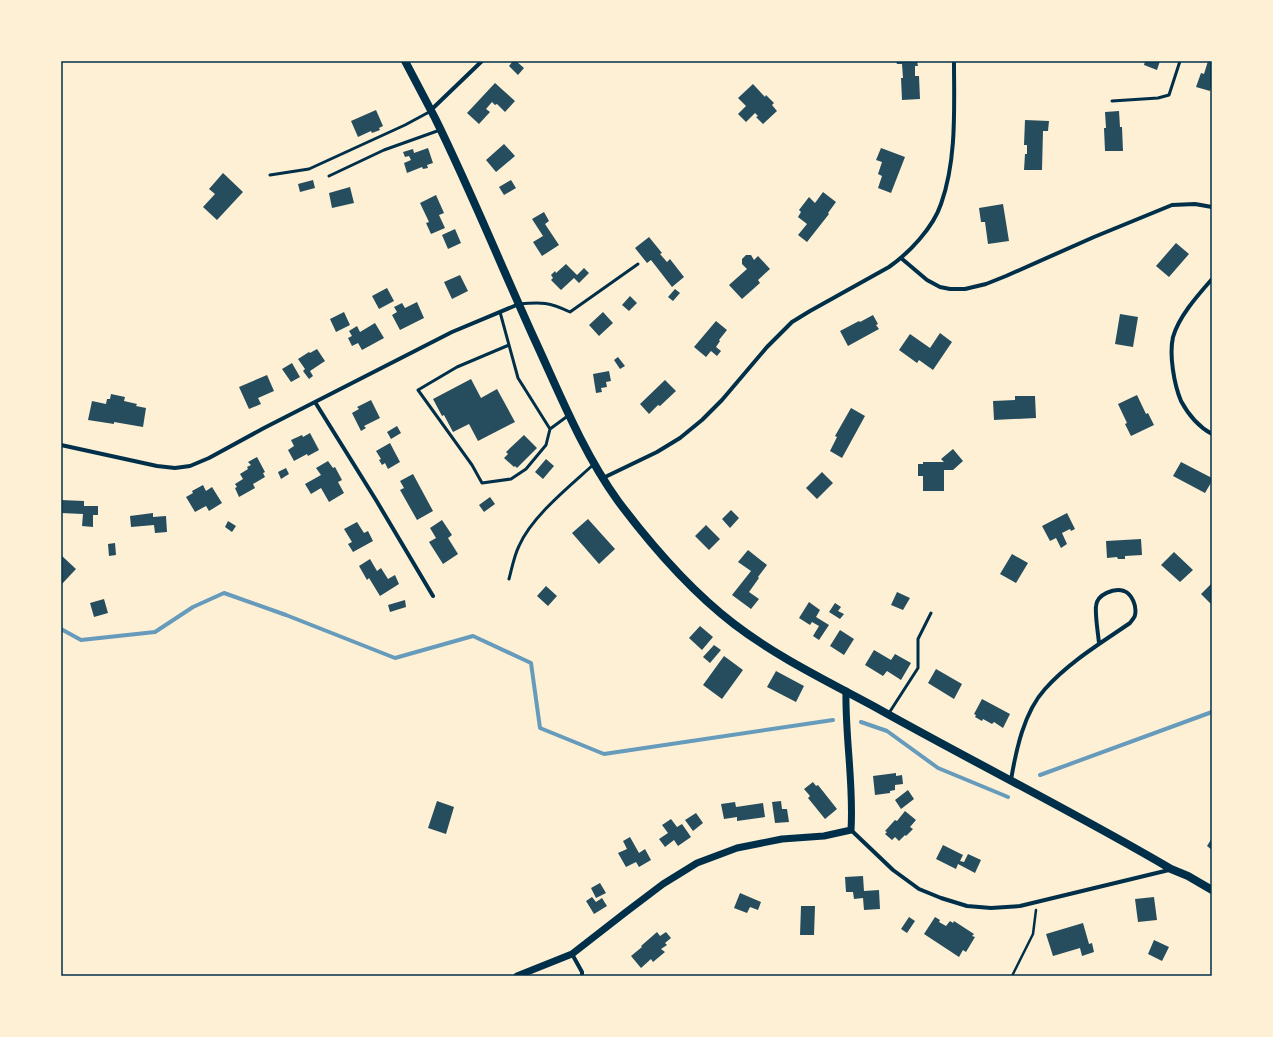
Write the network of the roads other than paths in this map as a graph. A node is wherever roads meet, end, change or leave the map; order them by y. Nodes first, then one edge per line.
1 (405, 61) edge
2 (482, 61) edge
3 (954, 61) edge
4 (1180, 61) edge
5 (1112, 101) dead end
6 (431, 111) junction
7 (440, 130) junction
8 (270, 175) dead end
9 (329, 176) dead end
10 (1212, 206) edge
11 (901, 258) junction
12 (638, 264) dead end
13 (1212, 279) edge
14 (519, 304) junction
15 (500, 312) junction
16 (509, 345) junction
17 (315, 402) junction
18 (569, 415) junction
19 (550, 429) junction
20 (1212, 434) edge
21 (61, 445) edge
22 (594, 464) junction
23 (603, 478) junction
24 (509, 578) dead end
25 (433, 596) dead end
26 (931, 613) dead end
27 (1099, 643) junction
28 (846, 691) junction
29 (888, 715) junction
30 (1011, 780) junction
31 (851, 830) junction
32 (1171, 869) junction
33 (1212, 890) edge
34 (572, 954) junction
35 (517, 976) edge
36 (582, 976) edge

1 - 6 main road
2 - 6 street
3 - 11 street
4 - 5 lane
6 - 7 main road
6 - 8 lane
7 - 9 lane
7 - 14 main road
10 - 11 street
11 - 23 street
12 - 14 lane
13 - 20 street
14 - 15 street
14 - 18 main road
15 - 16 lane
15 - 17 street
16 - 19 lane
16 - 19 lane
17 - 21 street
17 - 25 street
18 - 19 lane
18 - 22 main road
22 - 23 main road
22 - 24 lane
23 - 28 main road
26 - 29 lane
27 - 27 street
27 - 30 street
28 - 29 main road
28 - 31 street
29 - 30 main road
30 - 32 main road
31 - 32 street
31 - 34 street
32 - 33 main road
34 - 35 street
34 - 36 street

